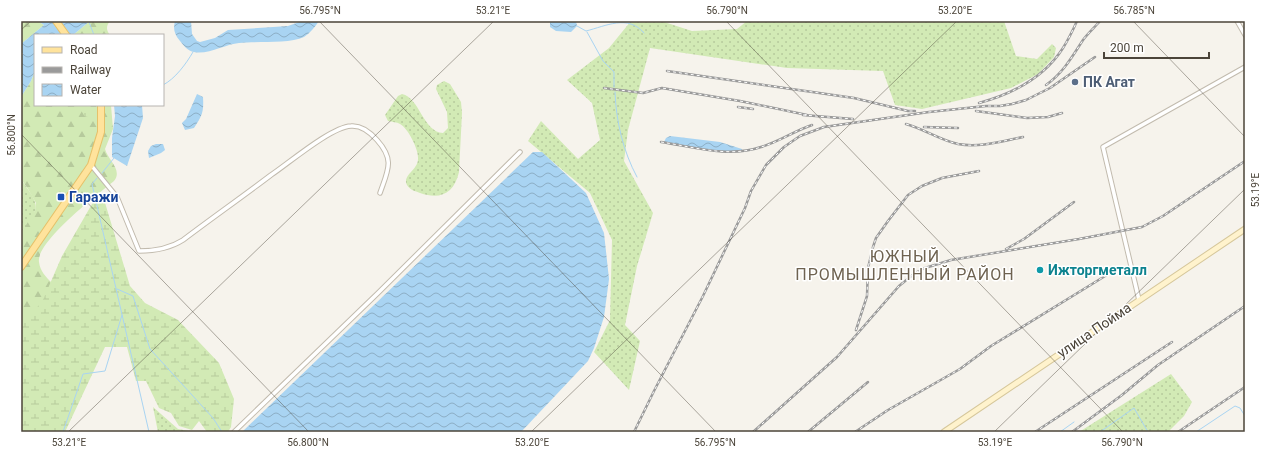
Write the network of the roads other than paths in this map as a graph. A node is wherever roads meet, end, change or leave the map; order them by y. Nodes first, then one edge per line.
1 (56, 21) edge
2 (1237, 21) edge
3 (65, 34) edge
4 (1245, 34) edge
5 (1245, 67) edge
6 (101, 106) edge
7 (520, 152) dead end
8 (91, 165) junction
9 (380, 192) dead end
10 (1245, 229) edge
11 (21, 267) edge
12 (1139, 300) junction
13 (234, 432) edge
14 (944, 432) edge

1 - 3 main road
2 - 4 street
5 - 12 street
6 - 8 main road
7 - 13 street
8 - 9 street
8 - 11 main road
10 - 12 main road, улица Пойма
12 - 14 main road, улица Пойма

